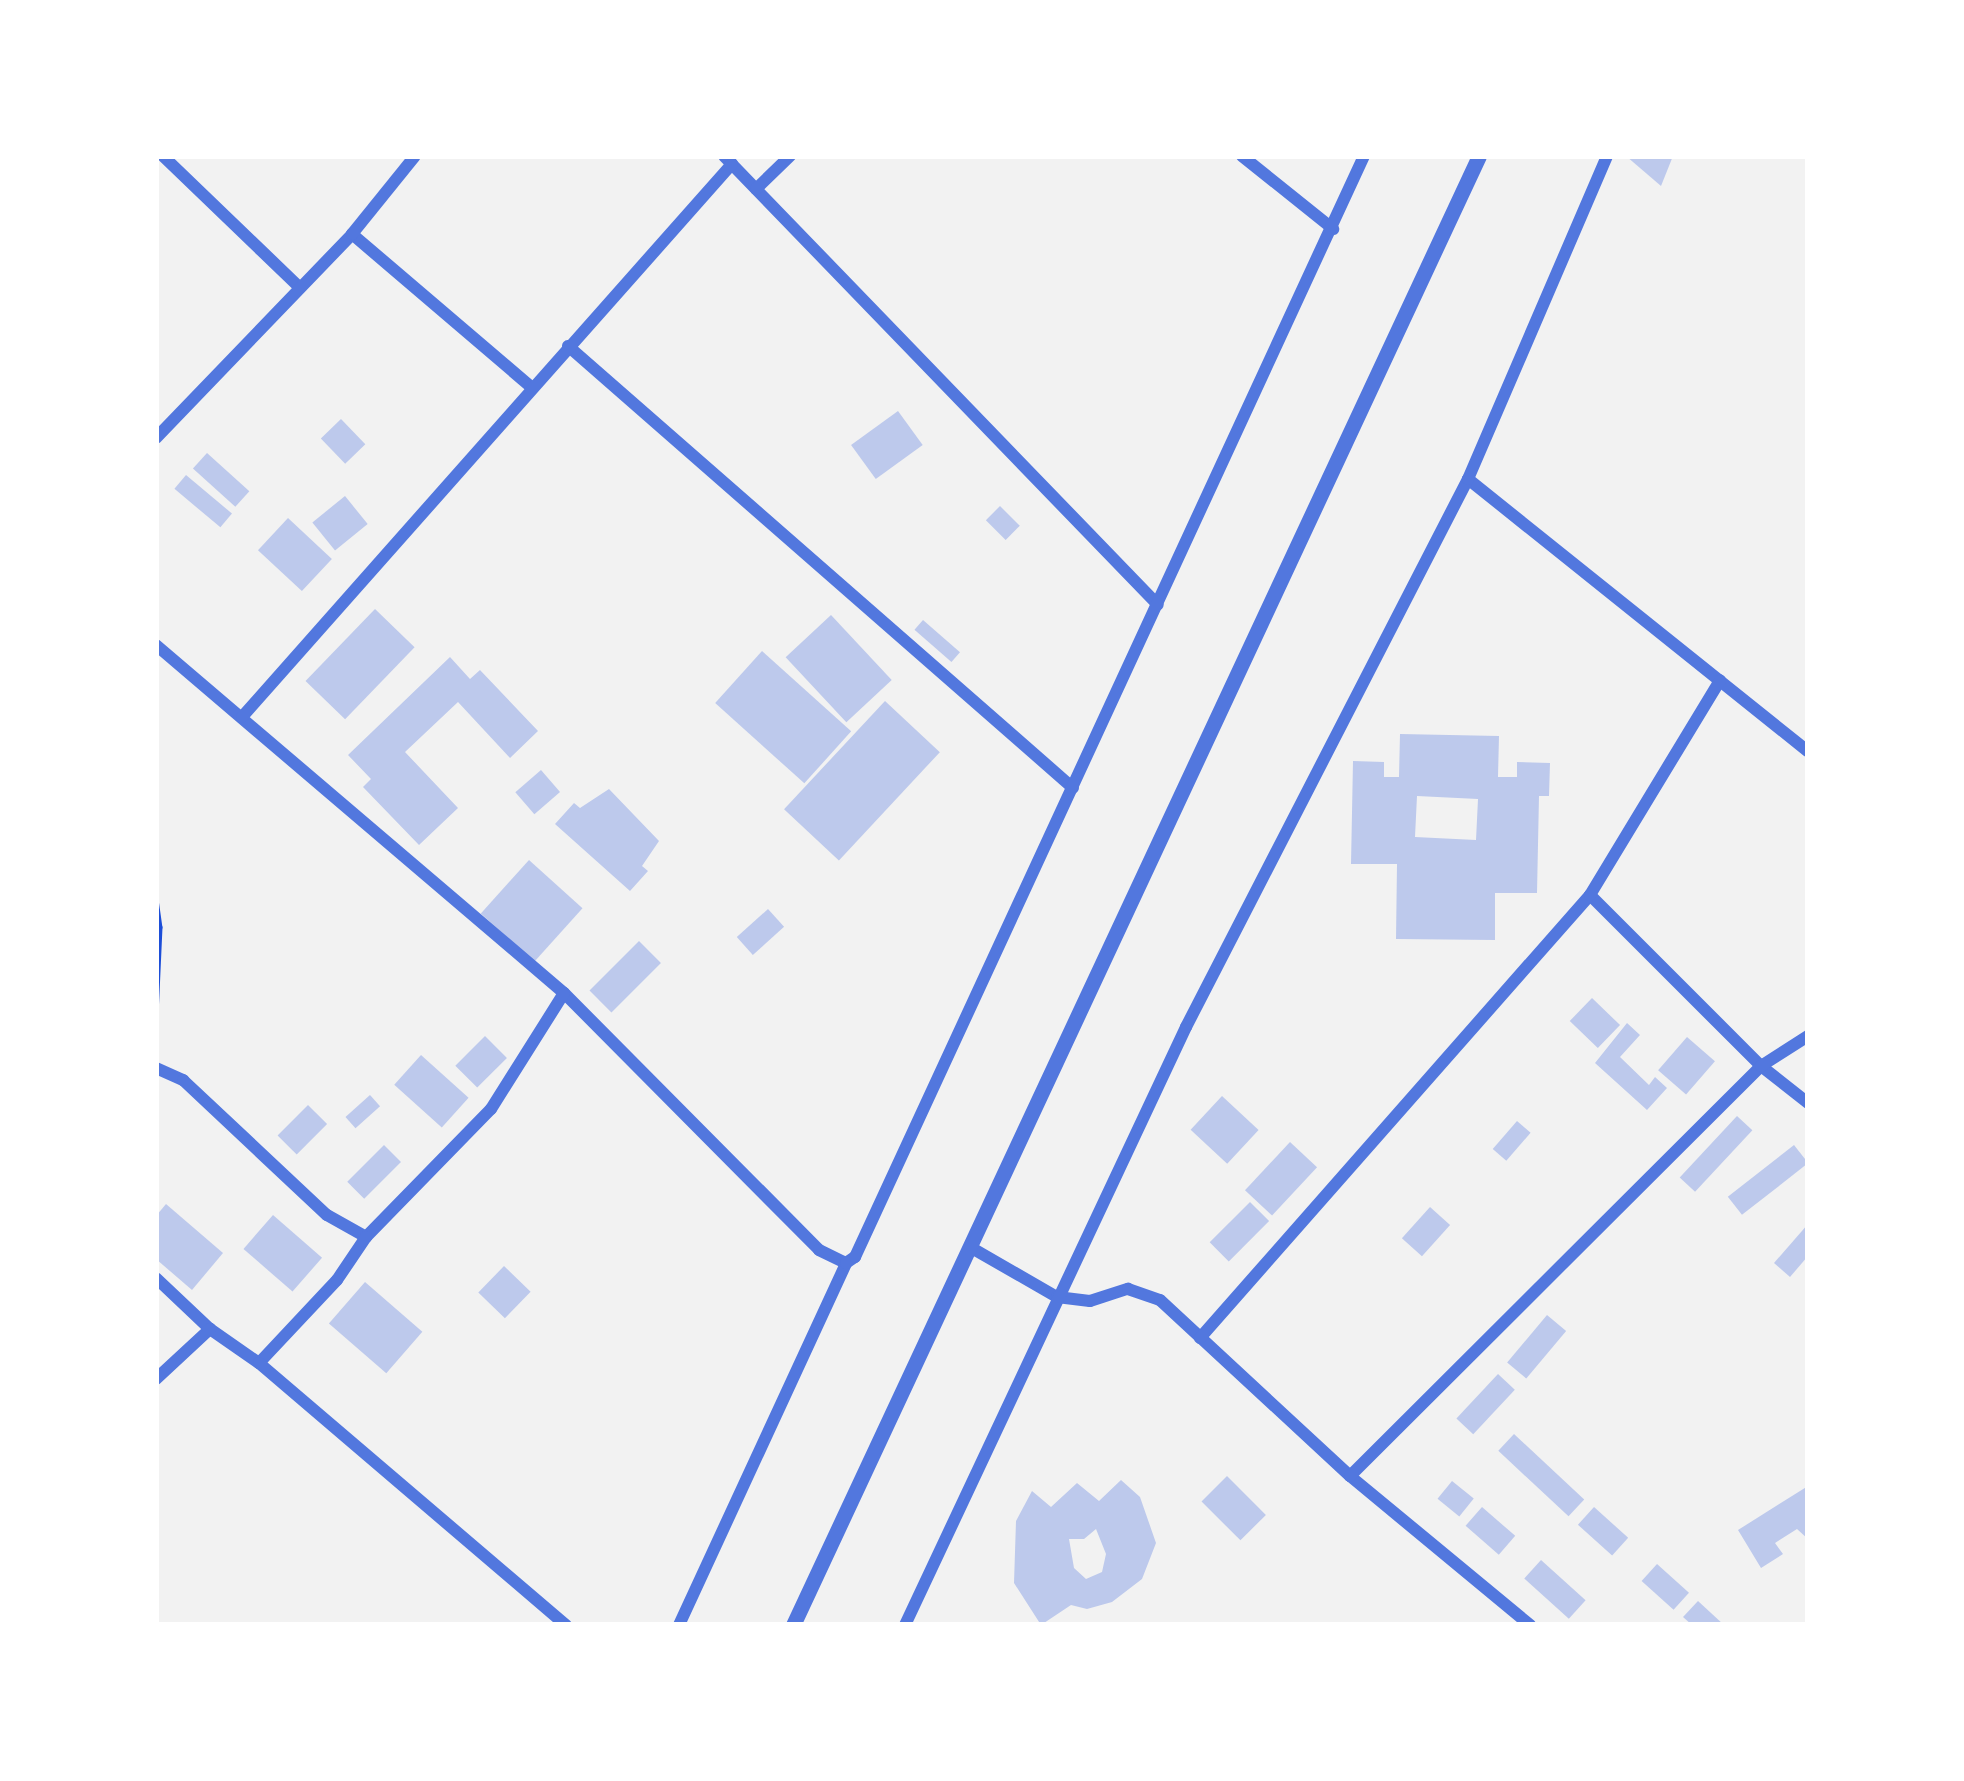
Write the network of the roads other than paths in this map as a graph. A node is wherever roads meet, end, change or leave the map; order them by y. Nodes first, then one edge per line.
1 (163, 156) edge
2 (415, 156) edge
3 (790, 156) edge
4 (1242, 156) edge
5 (1364, 156) edge
6 (1479, 156) edge
7 (1607, 156) edge
8 (728, 160) edge
9 (756, 189) junction
10 (1333, 229) junction
11 (352, 234) junction
12 (300, 288) junction
13 (568, 346) junction
14 (532, 387) junction
15 (156, 438) edge
16 (1468, 479) junction
17 (1158, 605) junction
18 (158, 652) edge
19 (1720, 680) junction
20 (242, 717) junction
21 (1808, 751) edge
22 (1073, 788) junction
23 (1590, 895) junction
24 (564, 993) junction
25 (1808, 1036) edge
26 (1761, 1066) junction
27 (156, 1068) edge
28 (1808, 1103) edge
29 (366, 1237) junction
30 (970, 1247) junction
31 (846, 1263) junction
32 (156, 1278) edge
33 (1057, 1298) junction
34 (210, 1329) junction
35 (1200, 1338) junction
36 (260, 1363) junction
37 (156, 1378) edge
38 (1350, 1476) junction
39 (566, 1625) edge
40 (679, 1625) edge
41 (793, 1625) edge
42 (905, 1625) edge
43 (1530, 1625) edge

1 - 12 street
2 - 11 street
3 - 9 street
4 - 10 street
5 - 10 street
6 - 30 street
7 - 16 street
8 - 9 street
8 - 13 street
9 - 17 street
10 - 17 street
11 - 12 street
11 - 14 street
12 - 15 street
13 - 14 street
13 - 22 street
14 - 20 street
16 - 19 street
16 - 33 street
17 - 22 street
18 - 20 street
19 - 21 street
19 - 23 street
20 - 24 street
22 - 31 street
23 - 26 street
23 - 35 street
24 - 29 street
24 - 31 street
25 - 26 street
26 - 28 street
26 - 38 street
27 - 29 street
29 - 36 street
30 - 33 street
30 - 41 street
31 - 40 street
32 - 34 street
33 - 35 street
33 - 42 street
34 - 36 street
34 - 37 street
35 - 38 street
36 - 39 street
38 - 43 street

